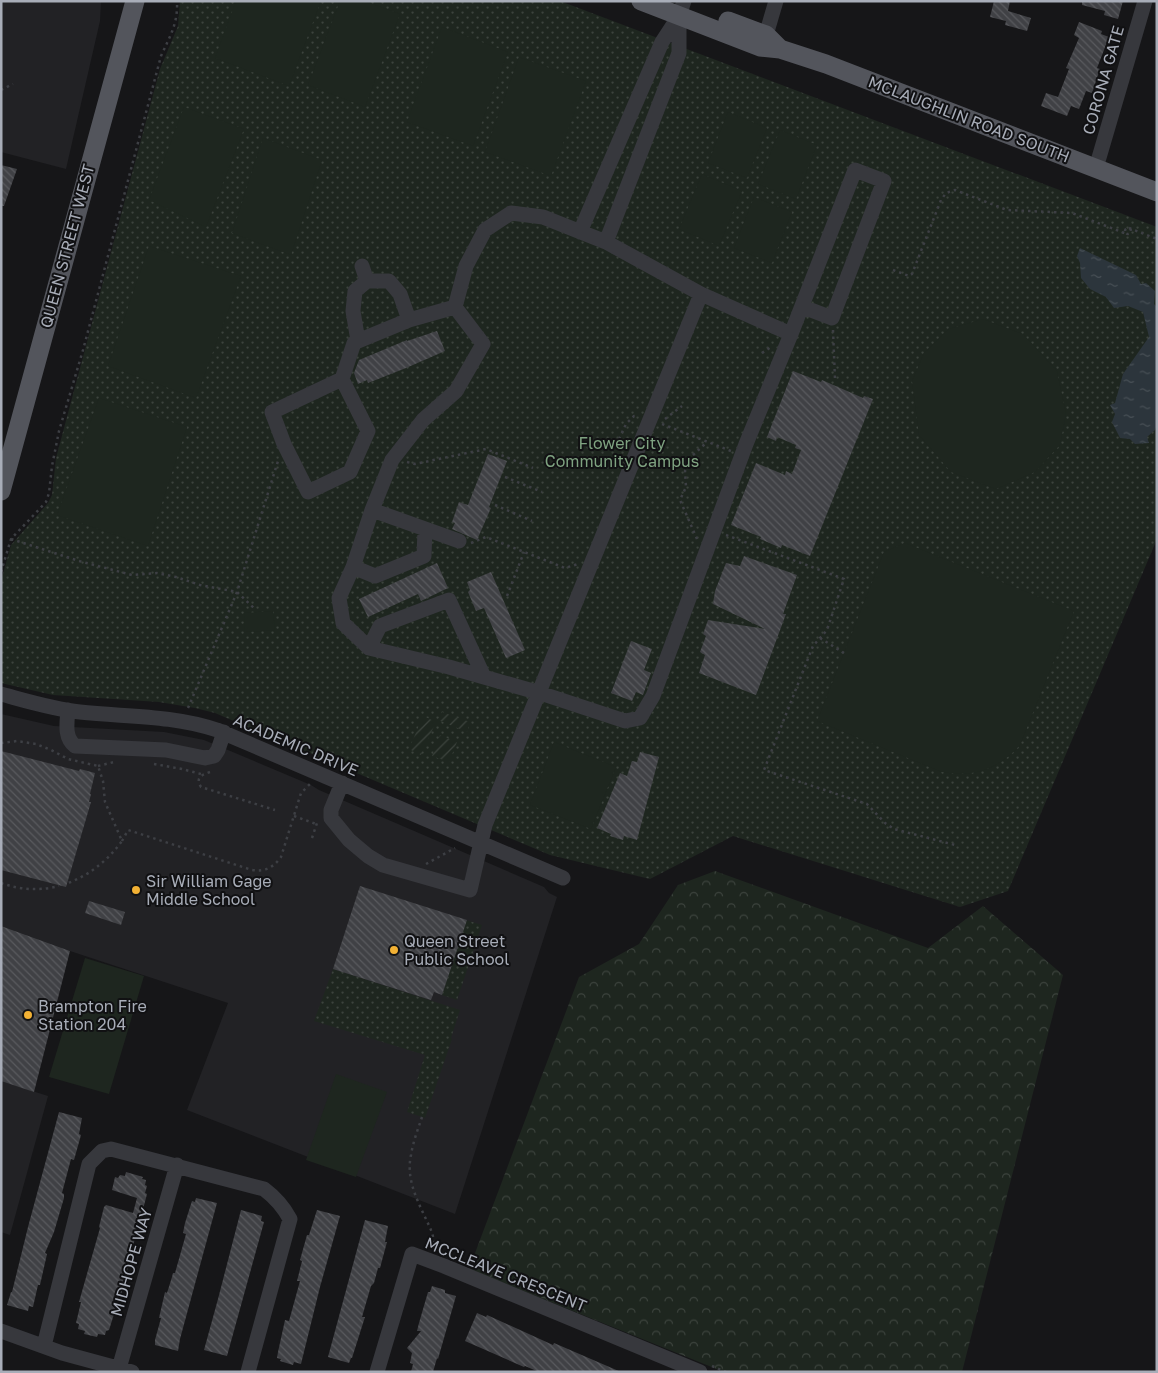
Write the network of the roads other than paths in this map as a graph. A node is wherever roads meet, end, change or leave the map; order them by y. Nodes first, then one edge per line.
1 (135, 1) edge
2 (641, 1) edge
3 (776, 1) edge
4 (1145, 1) edge
5 (680, 6) edge
6 (766, 35) junction
7 (780, 49) junction
8 (1096, 168) junction
9 (1157, 192) edge
10 (580, 232) junction
11 (606, 242) junction
12 (362, 266) dead end
13 (367, 281) junction
14 (702, 294) junction
15 (455, 307) junction
16 (803, 307) junction
17 (408, 320) junction
18 (791, 334) junction
19 (358, 340) junction
20 (342, 379) junction
21 (1, 491) edge
22 (372, 510) junction
23 (425, 529) junction
24 (459, 541) road end
25 (353, 567) junction
26 (368, 648) junction
27 (484, 677) junction
28 (540, 693) junction
29 (1, 694) edge
30 (68, 710) junction
31 (224, 732) junction
32 (342, 783) junction
33 (482, 843) junction
34 (563, 878) dead end
35 (177, 1165) junction
36 (1, 1331) edge
37 (44, 1346) junction
38 (704, 1368) edge
39 (123, 1371) edge
40 (248, 1372) edge
41 (377, 1372) edge

1 - 21 main road, QUEEN STREET WEST
2 - 5 main road, MCLAUGHLIN ROAD SOUTH
3 - 6 street
4 - 8 street, CORONA GATE
5 - 6 main road, MCLAUGHLIN ROAD SOUTH
5 - 7 main road, MCLAUGHLIN ROAD SOUTH
5 - 10 street
5 - 11 street
6 - 7 main road, MCLAUGHLIN ROAD SOUTH
7 - 8 main road, MCLAUGHLIN ROAD SOUTH
8 - 9 main road, MCLAUGHLIN ROAD SOUTH
10 - 11 street
10 - 15 street
11 - 14 street
12 - 13 street
13 - 17 street
13 - 19 street
14 - 18 street
14 - 28 street
15 - 17 street
15 - 22 street
16 - 16 street
16 - 18 street
17 - 19 street
18 - 28 street
19 - 20 street
20 - 20 street
22 - 23 street
22 - 25 street
23 - 24 street
23 - 25 street
25 - 26 street
26 - 27 street
26 - 27 street
27 - 28 street
28 - 33 street
29 - 30 street, ACADEMIC DRIVE
30 - 31 street, ACADEMIC DRIVE
30 - 31 street
31 - 32 street, ACADEMIC DRIVE
32 - 33 street, ACADEMIC DRIVE
32 - 33 street
33 - 34 street, ACADEMIC DRIVE
35 - 37 street
35 - 39 street, MIDHOPE WAY
35 - 40 street
36 - 37 street
37 - 39 street
38 - 41 street, MCCLEAVE CRESCENT

